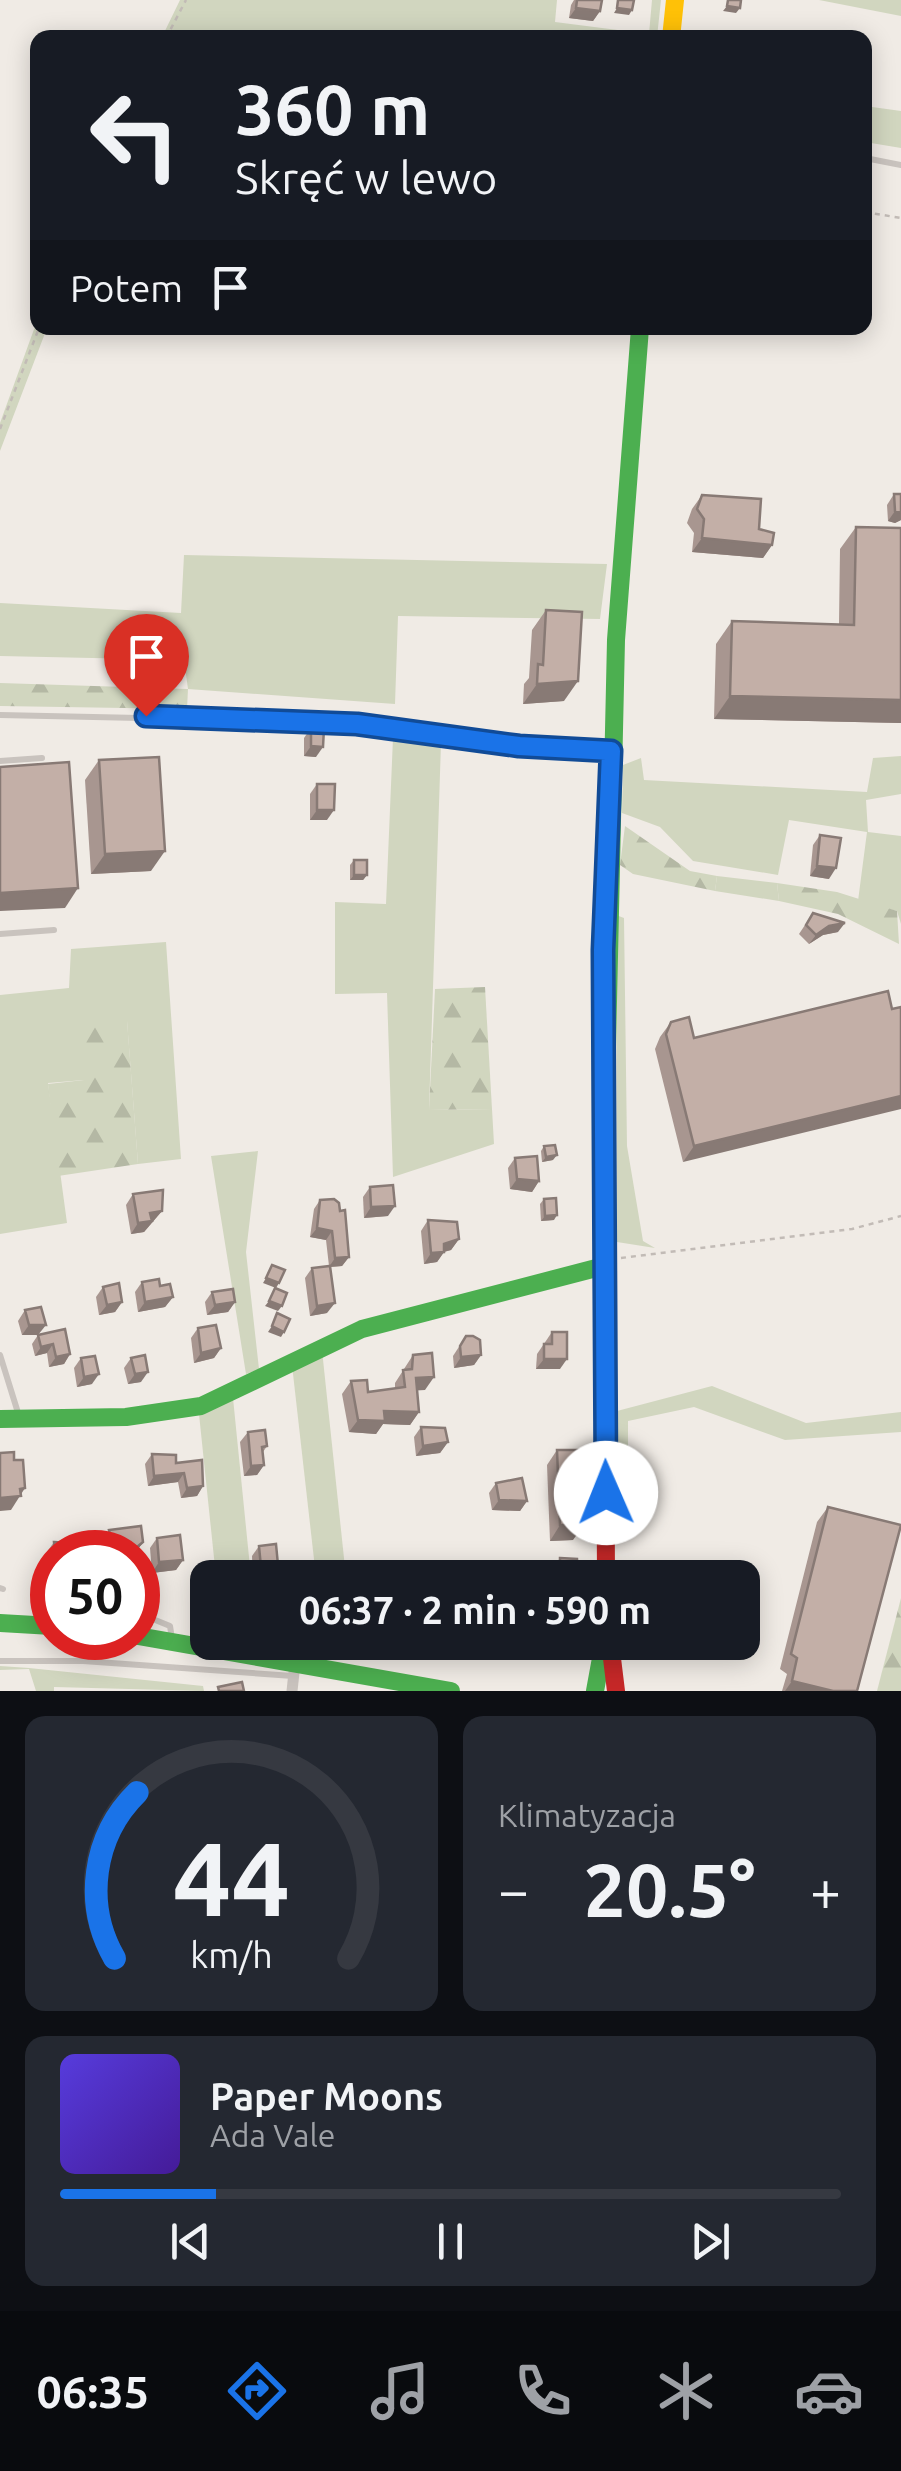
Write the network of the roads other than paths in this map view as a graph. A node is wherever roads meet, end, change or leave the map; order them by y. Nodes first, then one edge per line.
1 (675, 0) edge
2 (672, 30) edge
3 (872, 159) edge
4 (901, 164) edge
5 (640, 335) edge
6 (0, 716) edge
7 (611, 751) junction
8 (42, 758) dead end
9 (0, 761) edge
10 (54, 930) dead end
11 (0, 934) edge
12 (604, 1266) junction
13 (0, 1356) edge
14 (10, 1418) edge
15 (606, 1560) edge
16 (160, 1622) edge
17 (0, 1623) edge
18 (30, 1625) edge
19 (160, 1639) edge
20 (172, 1641) junction
21 (604, 1660) edge
22 (609, 1660) edge
23 (0, 1661) edge
24 (294, 1670) junction
25 (292, 1691) edge
26 (451, 1691) edge
27 (598, 1691) edge
28 (613, 1691) edge

1 - 2 main road
3 - 4 lane
5 - 7 main road
6 - 7 lane
7 - 12 main road
8 - 9 lane
10 - 11 lane
12 - 14 main road
12 - 15 main road
13 - 14 lane
16 - 20 lane
17 - 18 main road
19 - 20 main road
20 - 24 main road
21 - 27 main road
22 - 28 main road
23 - 24 lane
24 - 25 street
24 - 26 main road
27 - 28 main road

